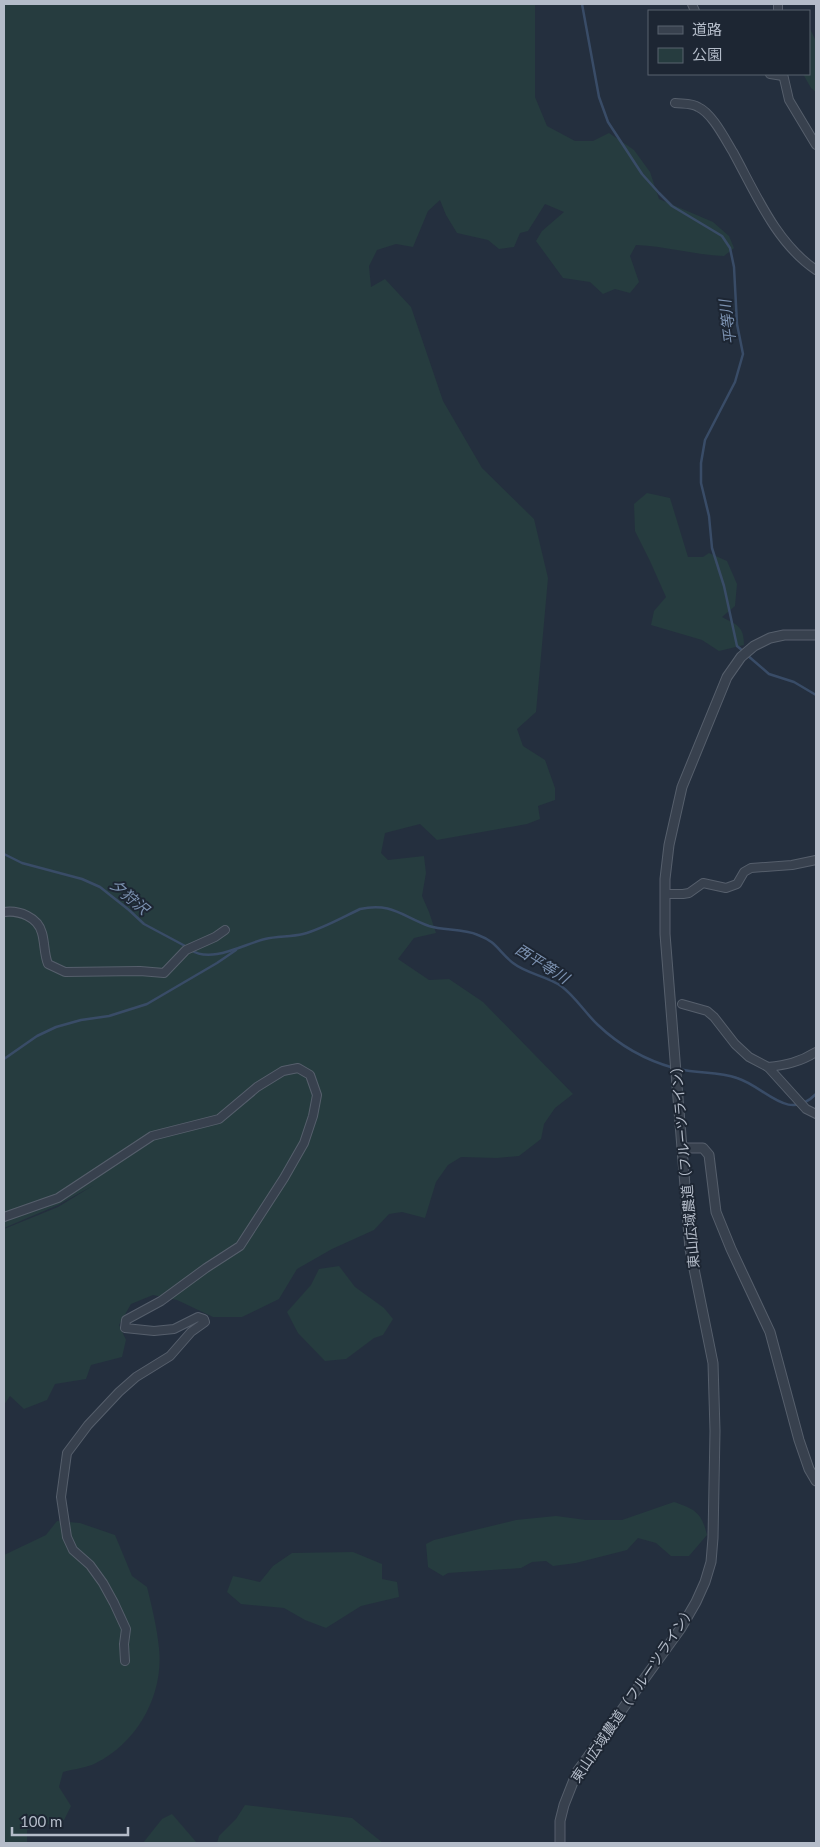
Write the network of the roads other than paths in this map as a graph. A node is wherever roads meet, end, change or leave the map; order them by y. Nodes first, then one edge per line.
1 (783, 75) edge
2 (675, 103) dead end
3 (816, 144) edge
4 (816, 270) edge
5 (816, 635) edge
6 (816, 860) edge
7 (665, 894) junction
8 (4, 912) edge
9 (225, 930) dead end
10 (682, 1004) dead end
11 (816, 1052) edge
12 (768, 1067) junction
13 (816, 1114) edge
14 (682, 1148) junction
15 (4, 1217) edge
16 (816, 1481) edge
17 (125, 1661) dead end
18 (560, 1843) edge

1 - 3 street
2 - 4 street
5 - 7 street, 東山広域農道（フルーツライン）
6 - 7 street
7 - 14 street, 東山広域農道（フルーツライン）
8 - 9 street
10 - 12 street
11 - 12 street
12 - 13 street
14 - 16 street
14 - 18 street, 東山広域農道（フルーツライン）
15 - 17 street

